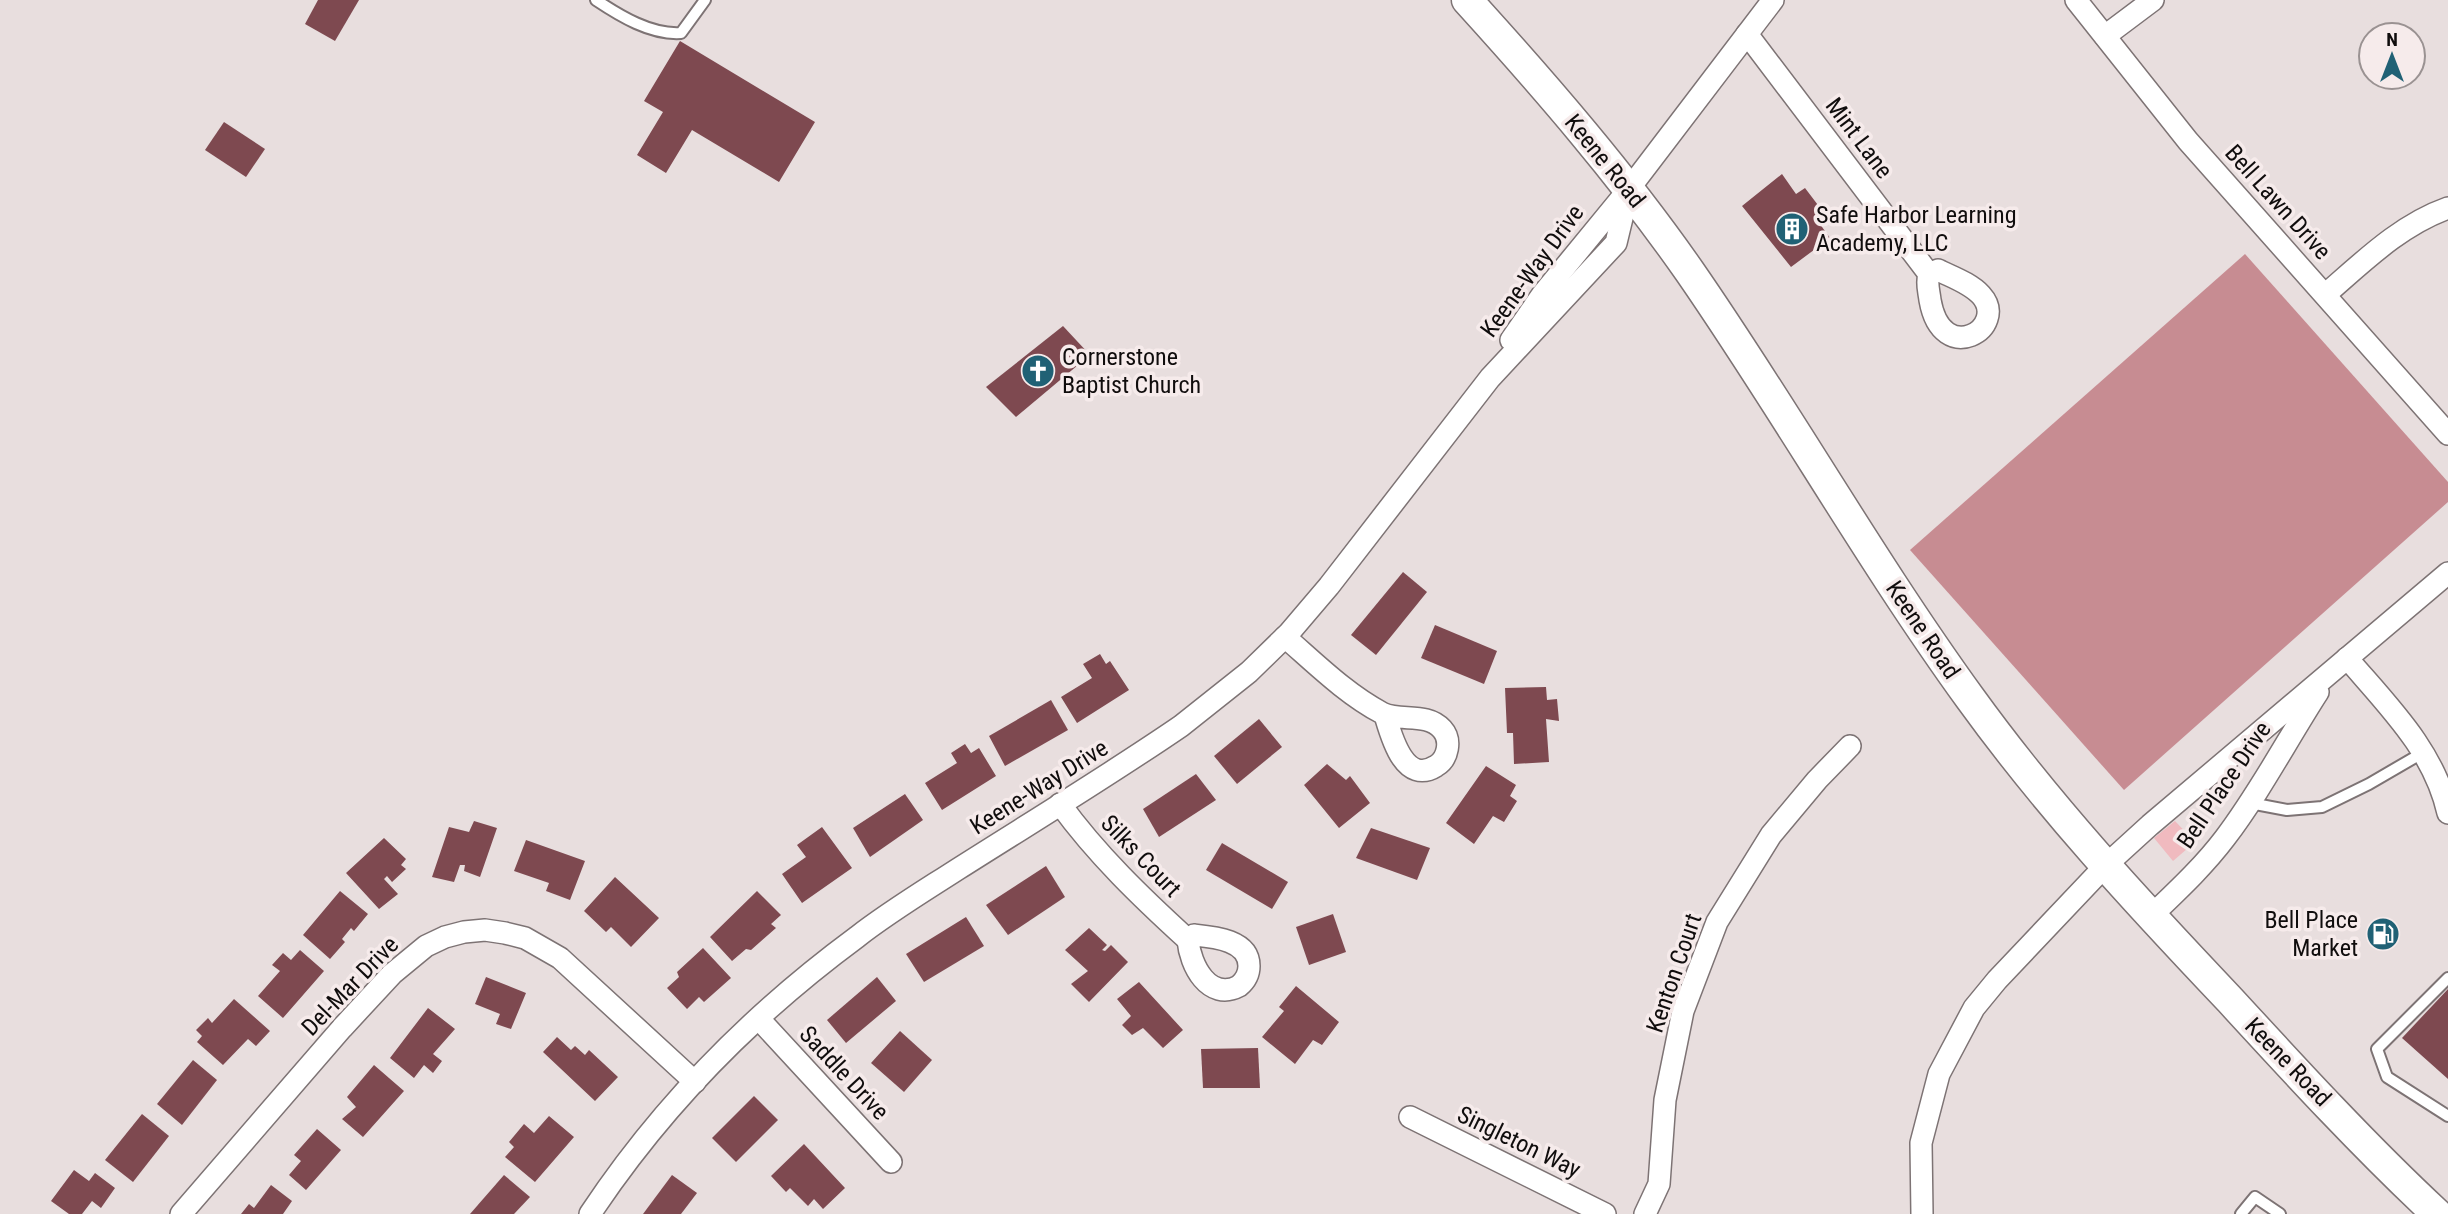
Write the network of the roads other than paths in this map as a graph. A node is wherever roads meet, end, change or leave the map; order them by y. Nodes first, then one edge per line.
1 (596, 0) edge
2 (705, 0) edge
3 (1467, 0) edge
4 (1773, 0) edge
5 (2076, 0) edge
6 (2153, 0) edge
7 (1747, 34) junction
8 (2105, 36) junction
9 (1629, 189) junction
10 (2448, 208) edge
11 (1929, 274) dead end
12 (2326, 294) junction
13 (2448, 434) edge
14 (2448, 573) edge
15 (1285, 637) junction
16 (2347, 658) junction
17 (2329, 674) junction
18 (1385, 715) dead end
19 (1850, 746) dead end
20 (2424, 752) junction
21 (2249, 803) junction
22 (1060, 804) junction
23 (2448, 813) edge
24 (2105, 866) junction
25 (2151, 916) junction
26 (1188, 940) dead end
27 (2448, 978) edge
28 (759, 1019) junction
29 (695, 1082) junction
30 (2448, 1116) edge
31 (1410, 1117) dead end
32 (891, 1162) dead end
33 (181, 1214) edge
34 (590, 1214) edge
35 (1605, 1214) edge
36 (1645, 1214) edge
37 (1922, 1214) edge
38 (2241, 1214) edge
39 (2280, 1214) edge
40 (2437, 1214) edge

1 - 2 lane
3 - 9 main road, Keene Road
4 - 7 street, Keene-Way Drive
5 - 8 street, Bell Lawn Drive
6 - 8 street
7 - 9 street, Keene-Way Drive
7 - 11 street, Mint Lane
8 - 12 street, Bell Lawn Drive
9 - 15 street, Keene-Way Drive
9 - 24 main road, Keene Road
10 - 12 street
12 - 13 street, Bell Lawn Drive
14 - 16 street, Bell Place Drive
15 - 18 street
15 - 22 street, Keene-Way Drive
16 - 17 street, Bell Place Drive
16 - 20 street
17 - 21 street, Bell Place Drive
17 - 24 street, Bell Place Drive
19 - 36 street, Kenton Court
20 - 21 lane
20 - 23 street
21 - 25 street, Bell Place Drive
22 - 26 street, Silks Court
22 - 28 street, Keene-Way Drive
24 - 25 main road, Keene Road
24 - 37 street, Bell Place Drive
25 - 40 main road, Keene Road
27 - 30 lane
28 - 29 street, Keene-Way Drive
28 - 32 street, Saddle Drive
29 - 33 street, Del-Mar Drive
29 - 34 street, Keene-Way Drive
31 - 35 street, Singleton Way
38 - 39 lane

